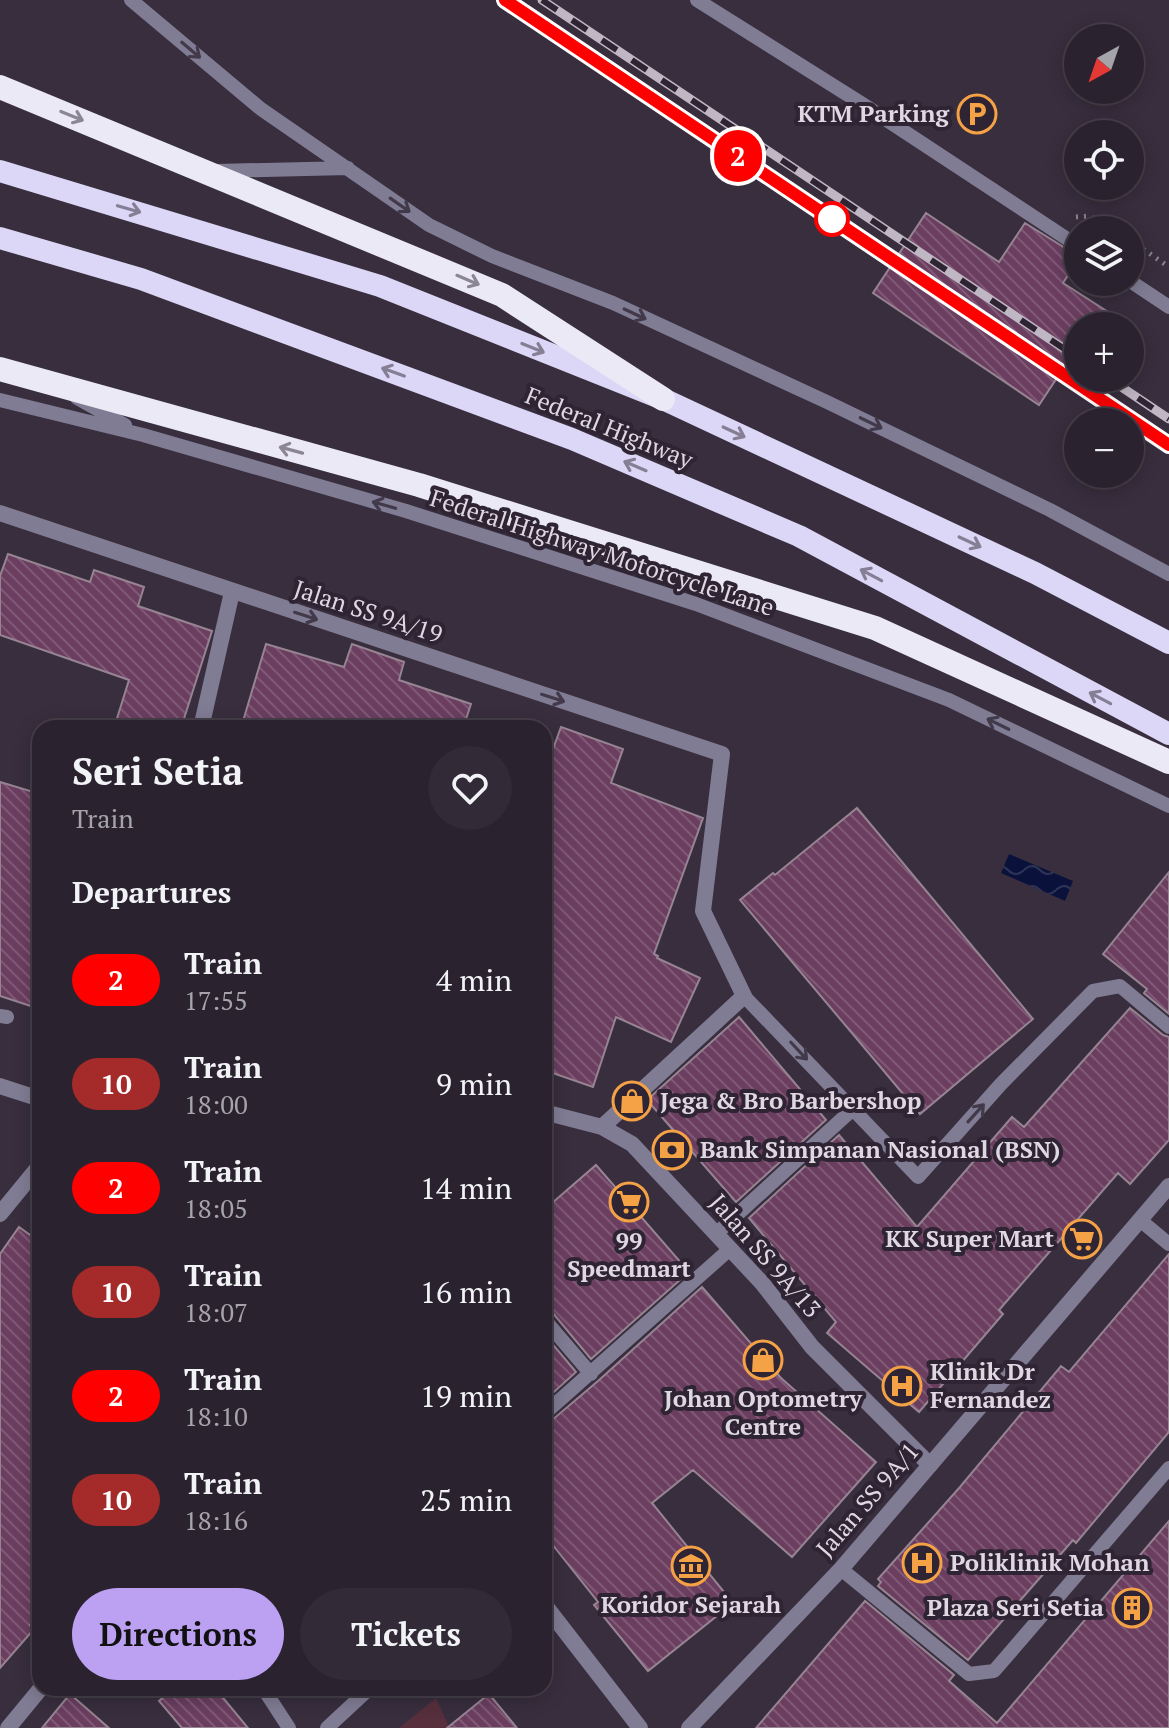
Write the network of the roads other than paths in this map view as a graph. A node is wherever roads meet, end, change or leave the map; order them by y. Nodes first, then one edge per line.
1 (131, 0) edge
2 (697, 0) edge
3 (0, 87) edge
4 (348, 168) junction
5 (0, 171) edge
6 (207, 172) junction
7 (1064, 237) edge
8 (0, 238) edge
9 (1144, 290) edge
10 (1169, 307) edge
11 (4, 370) edge
12 (53, 385) junction
13 (663, 399) junction
14 (0, 400) edge
15 (143, 435) junction
16 (0, 513) edge
17 (1169, 574) edge
18 (232, 592) junction
19 (1169, 643) edge
20 (203, 720) edge
21 (1169, 734) edge
22 (1169, 762) edge
23 (1169, 806) edge
24 (744, 996) junction
25 (1169, 1027) edge
26 (0, 1086) edge
27 (32, 1096) edge
28 (854, 1108) junction
29 (552, 1114) edge
30 (602, 1127) junction
31 (32, 1175) edge
32 (1169, 1186) edge
33 (0, 1214) edge
34 (1140, 1220) junction
35 (717, 1233) junction
36 (1169, 1244) edge
37 (730, 1249) junction
38 (552, 1328) edge
39 (591, 1374) junction
40 (552, 1407) edge
41 (930, 1465) junction
42 (1169, 1468) edge
43 (841, 1569) junction
44 (552, 1614) edge
45 (34, 1696) edge
46 (268, 1696) edge
47 (361, 1696) edge
48 (8, 1728) edge
49 (289, 1728) edge
50 (327, 1728) edge
51 (640, 1728) edge
52 (689, 1728) edge

1 -> 4 lane
2 - 7 lane
3 -> 6 highway
4 - 6 lane
4 -> 17 lane
5 -> 13 highway, Federal Highway
6 -> 13 highway
21 -> 8 highway, Federal Highway
9 - 10 lane
11 - 12 highway
12 - 15 lane
22 -> 12 highway
13 -> 19 highway, Federal Highway
14 - 15 lane, Federal Highway Motorcycle Lane
23 -> 15 lane, Federal Highway Motorcycle Lane
16 - 18 street, Jalan SS 9A/19
18 - 20 street
18 -> 24 street, Jalan SS 9A/19
24 -> 28 lane
24 - 30 street
28 -> 25 lane
26 - 27 street
28 - 35 lane
29 - 30 street, Jalan SS 9A/13
30 - 35 street, Jalan SS 9A/13
31 - 33 street
32 - 34 street, Jalan SS 9A/1
34 - 36 lane
34 - 41 street, Jalan SS 9A/1
35 - 37 street, Jalan SS 9A/13
37 - 39 lane
37 - 41 street, Jalan SS 9A/13
38 - 39 lane
39 - 40 lane
41 - 43 street, Jalan SS 9A/1
42 - 43 lane
43 - 52 street, Jalan SS 9A/1
44 - 51 street
45 - 48 street
46 - 49 lane
47 - 50 lane

